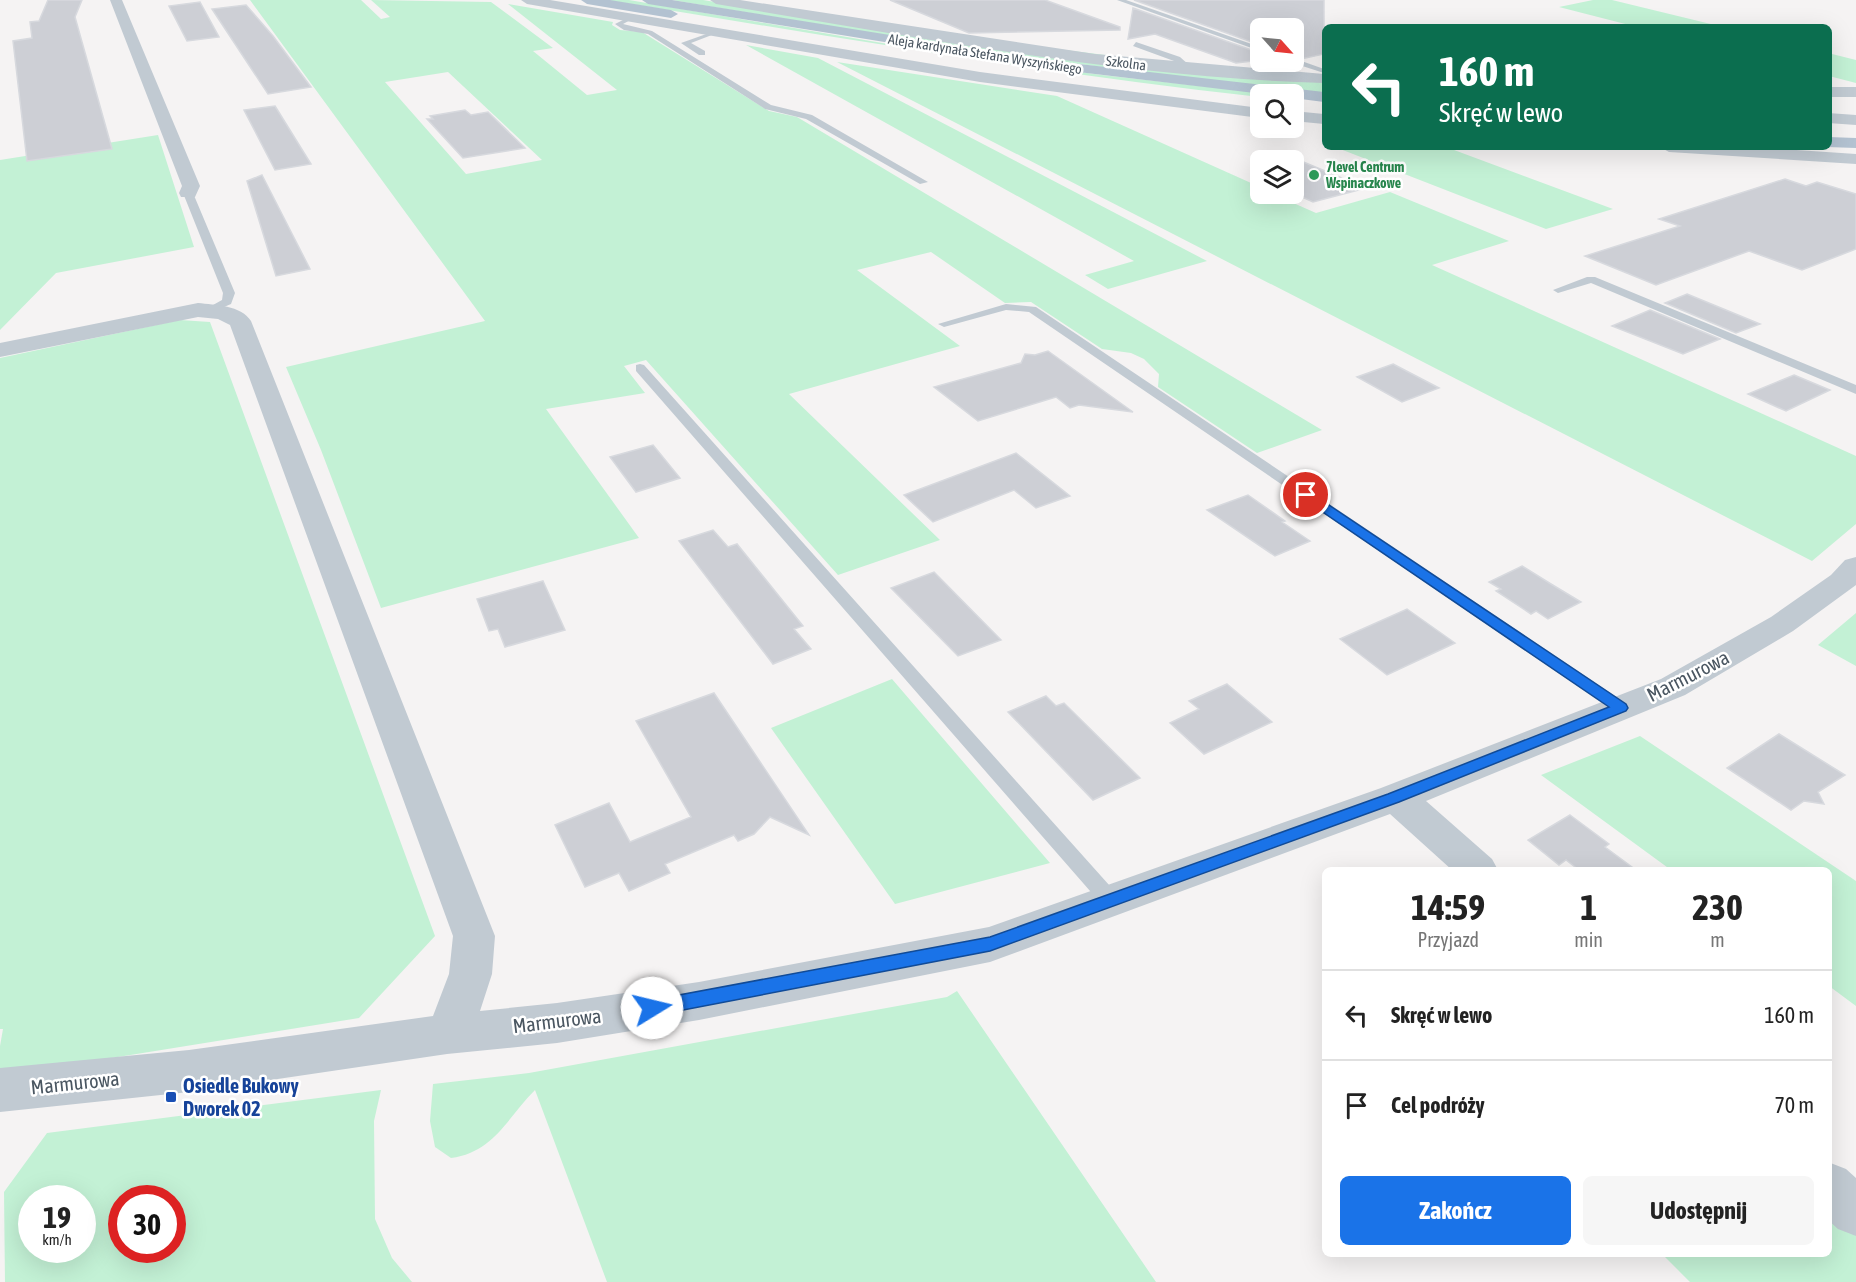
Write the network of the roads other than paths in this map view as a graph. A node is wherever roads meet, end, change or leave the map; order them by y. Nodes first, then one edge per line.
1 (116, 0) edge
2 (526, 0) edge
3 (587, 0) edge
4 (648, 0) edge
5 (716, 0) edge
6 (1120, 0) edge
7 (631, 18) junction
8 (714, 33) junction
9 (1136, 44) dead end
10 (1250, 46) edge
11 (714, 61) dead end
12 (1304, 64) edge
13 (1184, 70) junction
14 (1322, 70) edge
15 (1322, 79) edge
16 (1832, 92) edge
17 (1856, 92) edge
18 (1322, 97) edge
19 (1250, 99) edge
20 (1304, 105) edge
21 (1322, 107) edge
22 (1250, 112) edge
23 (1304, 117) edge
24 (1832, 118) edge
25 (1322, 119) edge
26 (1856, 120) edge
27 (1832, 131) edge
28 (1856, 132) edge
29 (1832, 142) edge
30 (1856, 143) edge
31 (1715, 150) edge
32 (1856, 159) edge
33 (923, 182) dead end
34 (188, 194) joint
35 (1558, 290) dead end
36 (210, 310) junction
37 (944, 324) dead end
38 (0, 350) edge
39 (640, 368) dead end
40 (1856, 390) edge
41 (1856, 566) edge
42 (1621, 708) junction
43 (1394, 798) junction
44 (1475, 867) edge
45 (1111, 900) junction
46 (447, 1034) junction
47 (0, 1090) edge
48 (1832, 1190) edge
49 (1856, 1211) edge

1 - 34 street
2 - 7 street
3 - 19 main road, Aleja kardynała Stefana Wyszyńskiego
4 - 18 main road, Aleja kardynała Stefana Wyszyńskiego
5 - 13 street, Szkolna
6 - 10 lane
7 - 8 street
7 - 33 lane
8 - 11 lane
8 - 22 street
9 - 13 lane
12 - 14 lane
13 - 15 street, Szkolna
16 - 17 street
20 - 21 main road
23 - 25 street
24 - 26 street
27 - 28 main road
29 - 30 main road
31 - 32 street
34 - 36 lane
35 - 40 lane
36 - 38 street
36 - 46 street
37 - 42 lane
39 - 45 lane
41 - 42 street, Marmurowa
42 - 43 street, Marmurowa
43 - 44 street
43 - 45 street, Marmurowa
45 - 46 street, Marmurowa
46 - 47 street, Marmurowa
48 - 49 street

